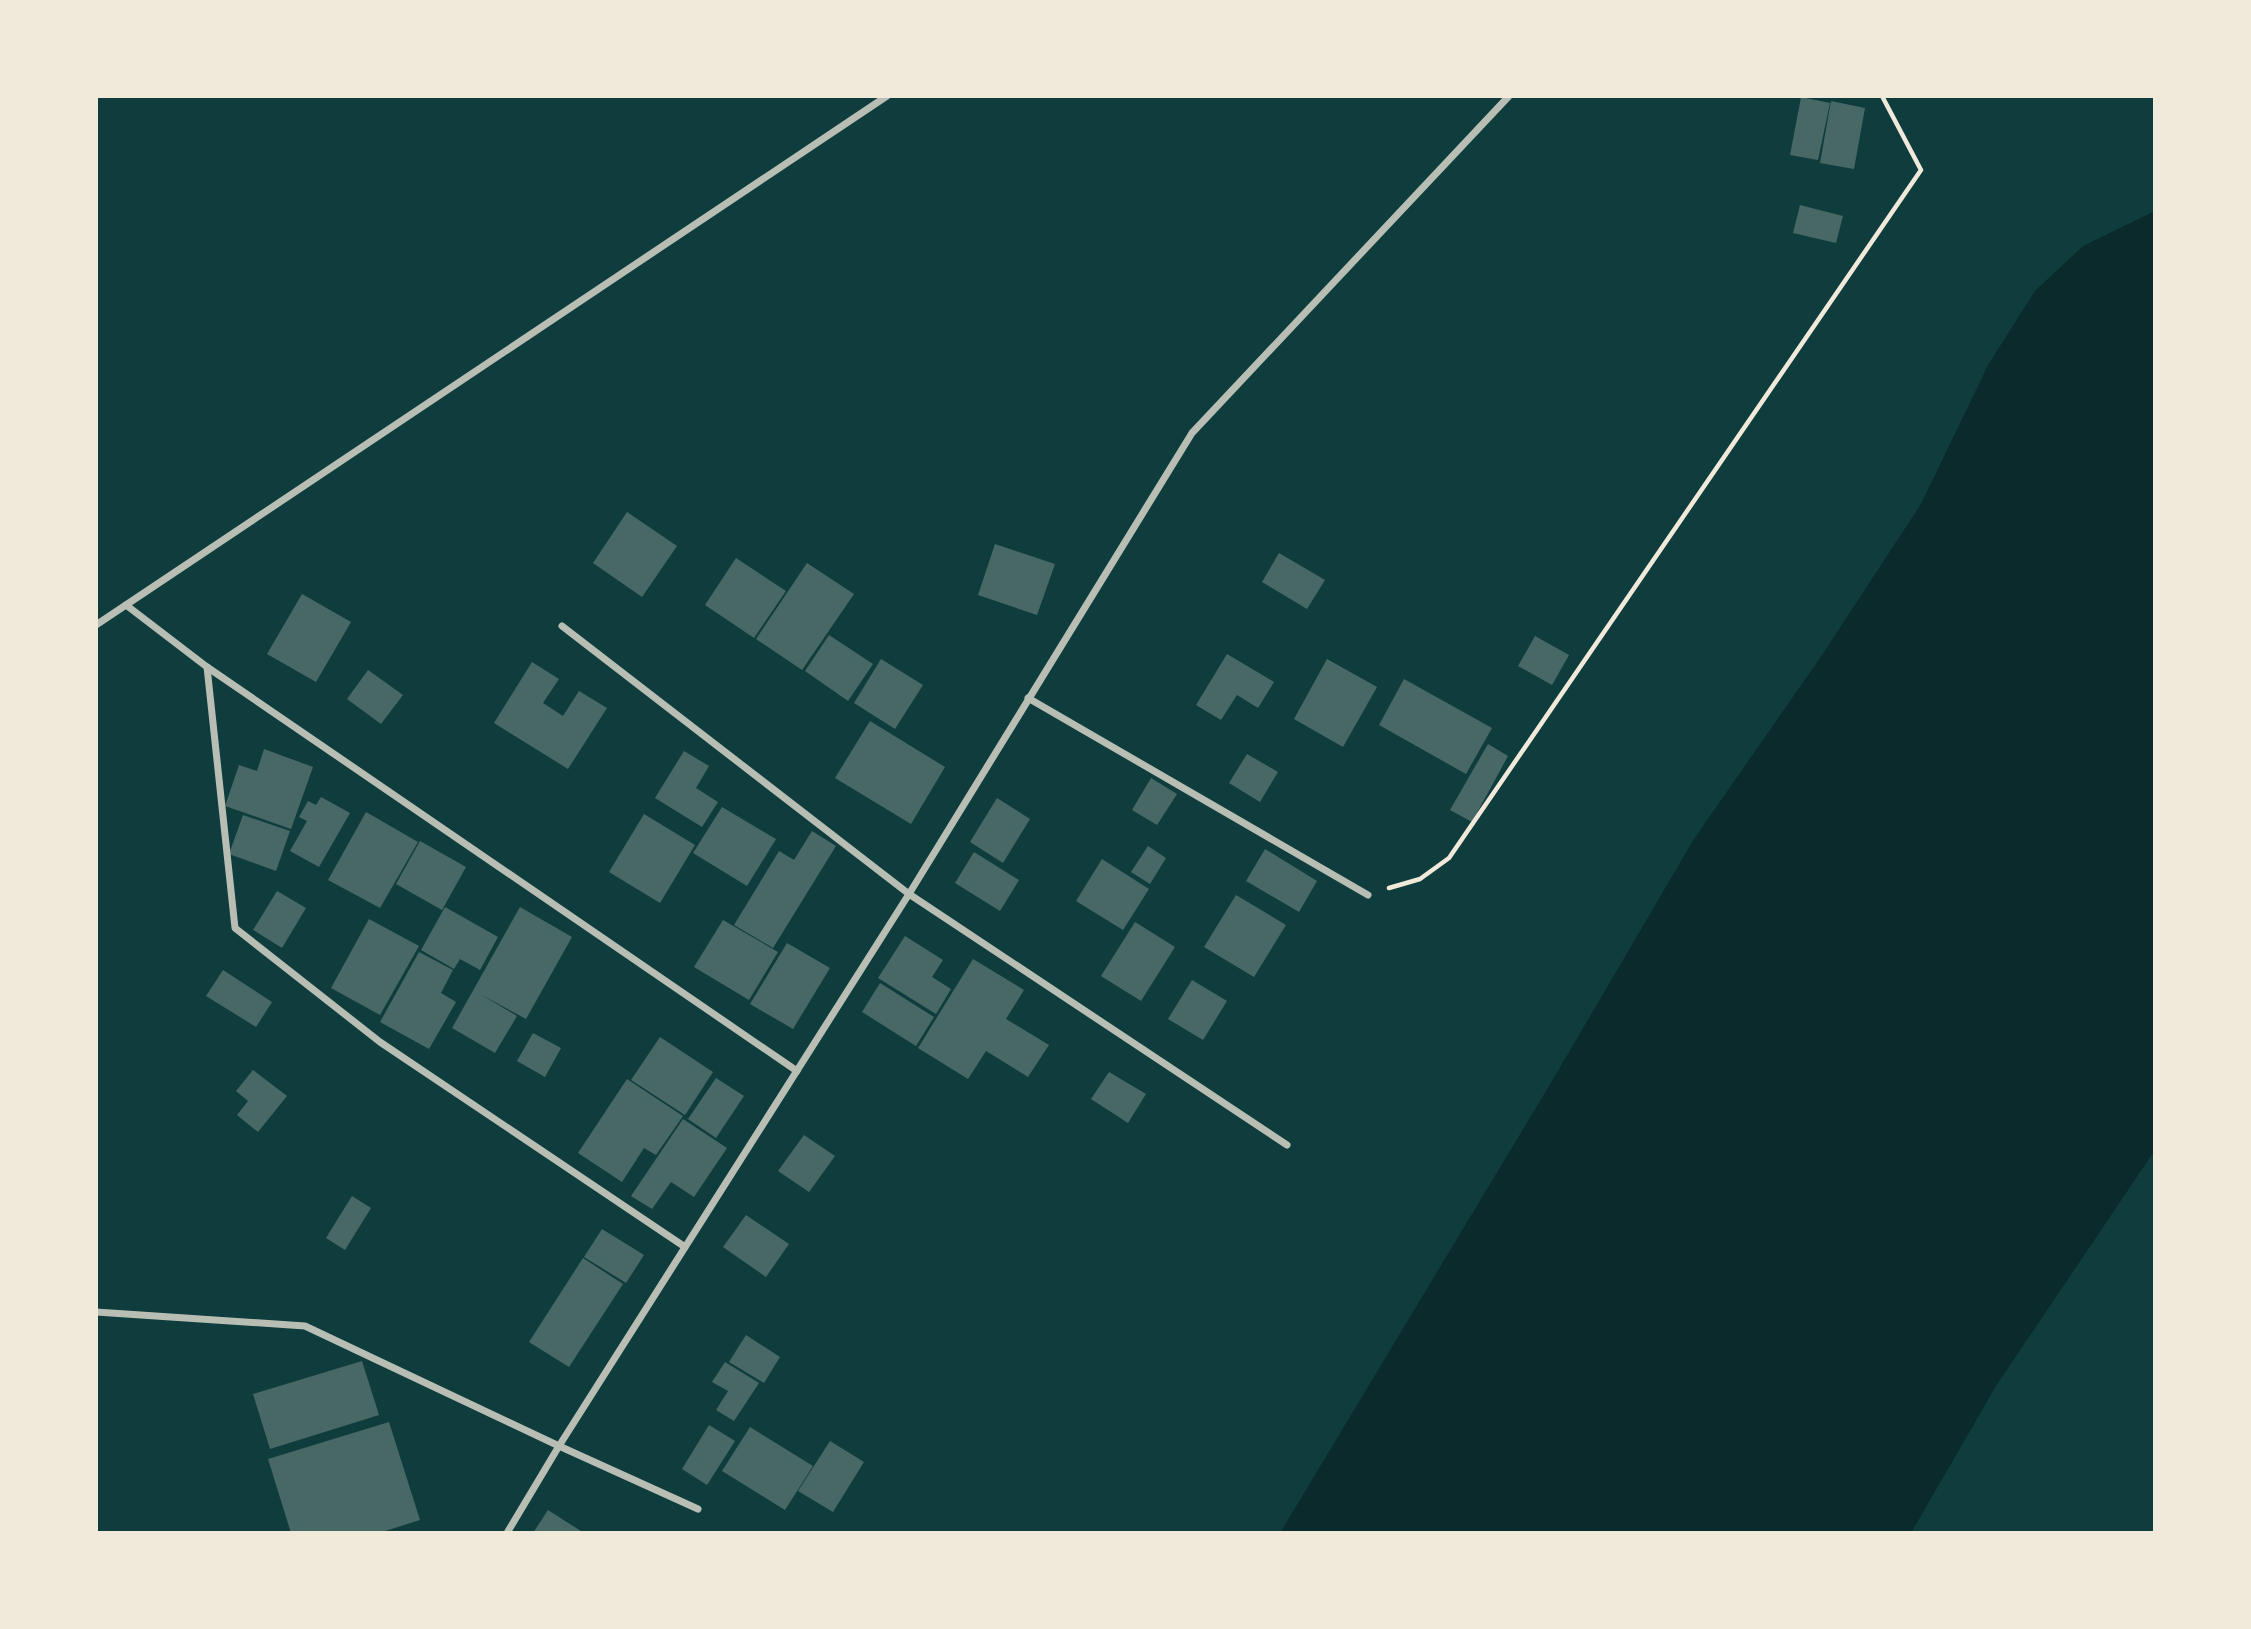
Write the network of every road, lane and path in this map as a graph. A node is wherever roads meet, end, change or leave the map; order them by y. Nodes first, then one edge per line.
1 (887, 96) edge
2 (1509, 96) edge
3 (1882, 96) edge
4 (126, 606) junction
5 (96, 625) edge
6 (562, 626) dead end
7 (208, 667) junction
8 (1028, 698) junction
9 (909, 894) junction
10 (1368, 895) joint
11 (797, 1071) junction
12 (1287, 1145) dead end
13 (685, 1247) junction
14 (96, 1312) edge
15 (559, 1447) junction
16 (698, 1509) dead end
17 (507, 1533) edge

1 - 4 street
2 - 8 street
3 - 10 path
4 - 5 street
4 - 7 street
6 - 9 street
7 - 11 street
7 - 13 street
8 - 9 street
8 - 10 street
9 - 11 street
9 - 12 street
11 - 13 street
13 - 15 street
14 - 15 street
15 - 16 street
15 - 17 street

